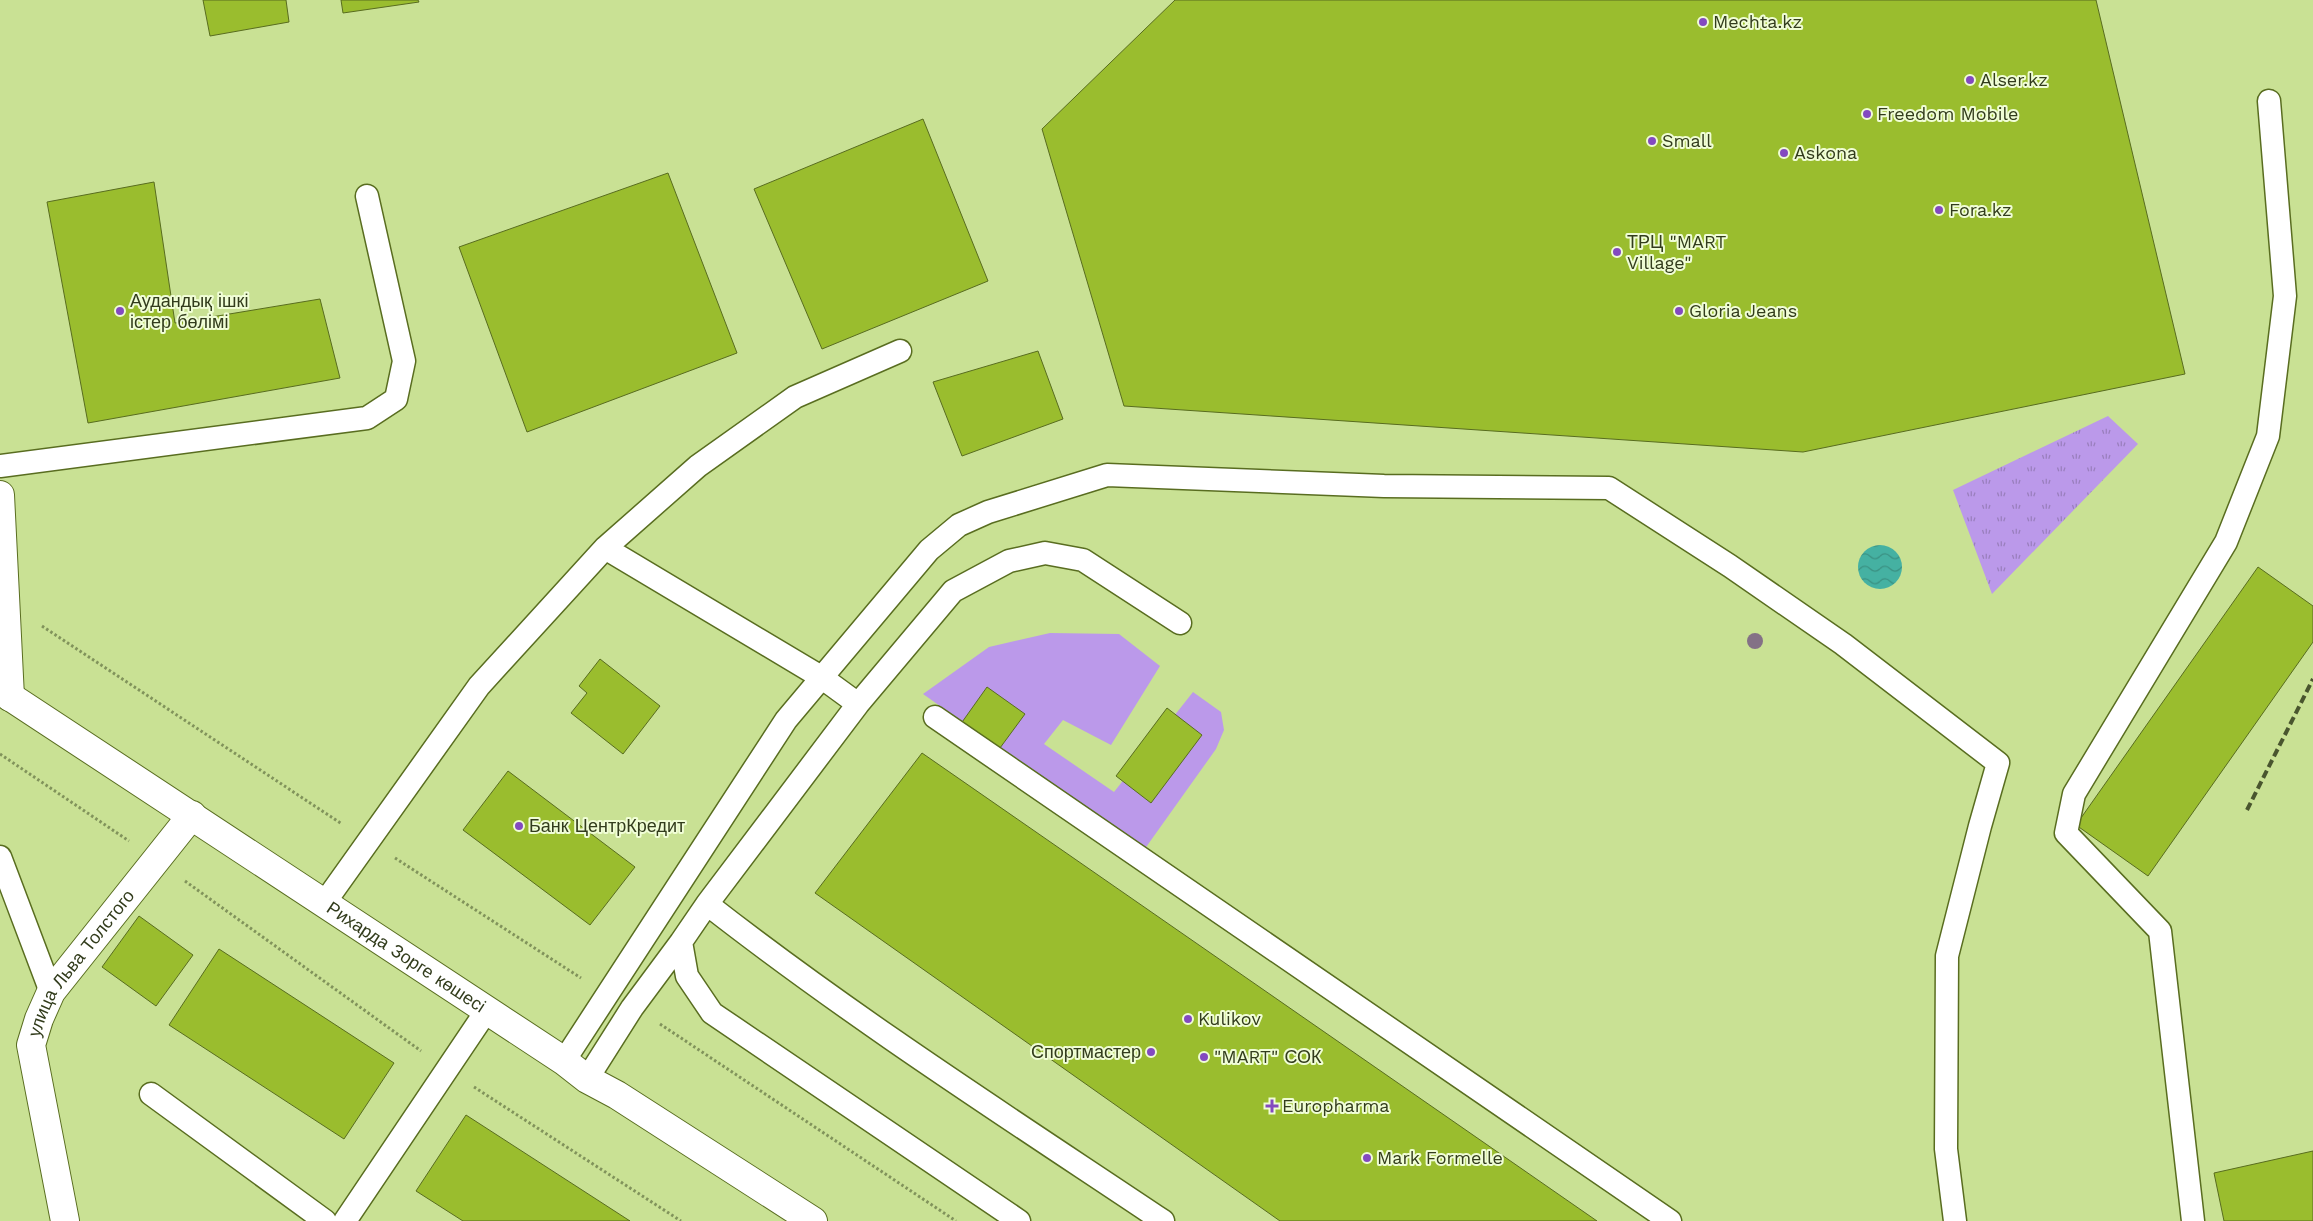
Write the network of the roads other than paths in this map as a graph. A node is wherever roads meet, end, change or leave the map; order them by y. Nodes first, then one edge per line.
1 (2269, 101) dead end
2 (367, 196) dead end
3 (900, 351) dead end
4 (0, 466) edge
5 (0, 494) edge
6 (605, 548) junction
7 (1180, 623) dead end
8 (821, 677) junction
9 (5, 694) edge
10 (858, 704) junction
11 (935, 717) dead end
12 (192, 815) junction
13 (0, 857) edge
14 (325, 902) junction
15 (707, 904) junction
16 (681, 942) junction
17 (51, 992) junction
18 (487, 1010) junction
19 (564, 1060) junction
20 (587, 1079) junction
21 (150, 1094) dead end
22 (65, 1221) edge
23 (325, 1221) edge
24 (345, 1221) edge
25 (813, 1221) edge
26 (1018, 1221) edge
27 (1163, 1221) edge
28 (1670, 1221) edge
29 (1955, 1221) edge
30 (2193, 1221) edge

1 - 30 lane
2 - 4 lane
3 - 6 lane
5 - 9 main road
6 - 8 lane
6 - 14 lane
7 - 10 lane
8 - 10 lane
8 - 19 lane
8 - 29 lane
9 - 12 main road, Рихарда Зорге көшесі
10 - 15 lane
11 - 28 lane
12 - 14 main road, Рихарда Зорге көшесі
12 - 17 main road, улица Льва Толстого
13 - 17 lane
14 - 18 main road, Рихарда Зорге көшесі
15 - 16 lane
15 - 27 lane
16 - 20 lane
16 - 26 lane
17 - 22 main road, улица Льва Толстого
18 - 19 main road, Рихарда Зорге көшесі
18 - 24 lane
19 - 20 main road, Рихарда Зорге көшесі
20 - 25 main road, Рихарда Зорге көшесі
21 - 23 lane

